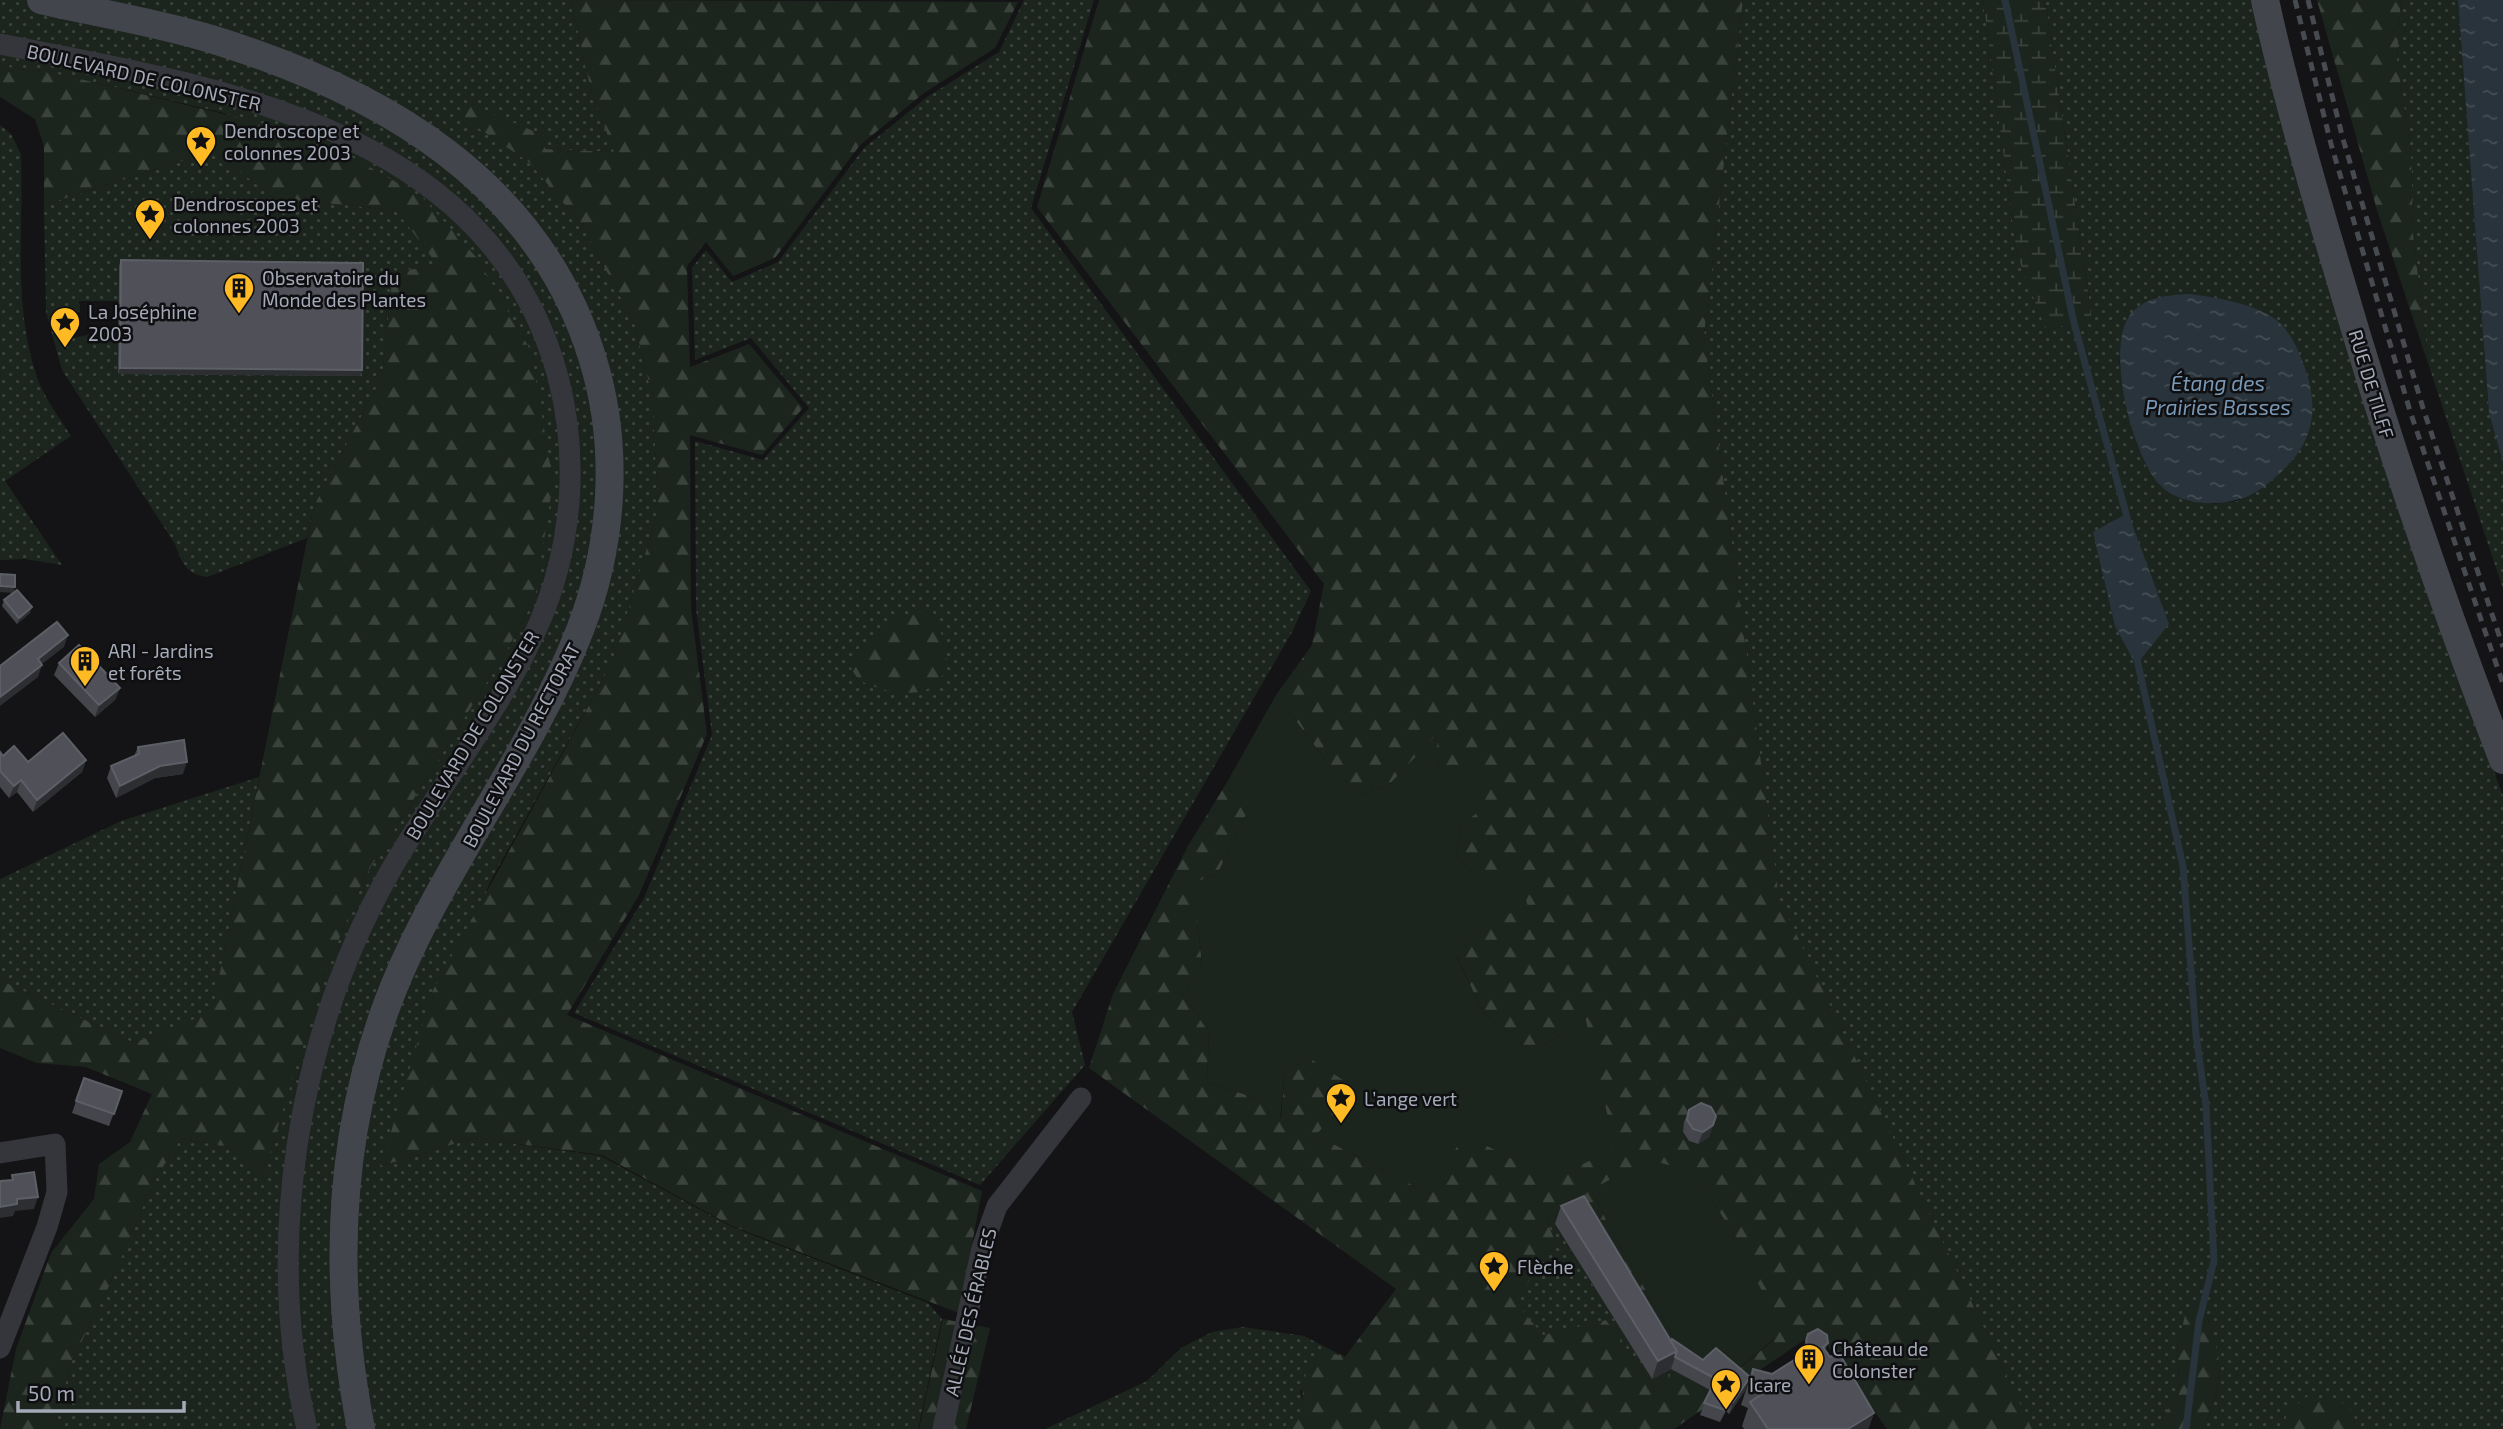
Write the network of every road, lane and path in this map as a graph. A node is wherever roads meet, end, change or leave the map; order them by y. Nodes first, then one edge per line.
1 (41, 0) edge
2 (2265, 0) edge
3 (0, 44) edge
4 (2503, 760) edge
5 (1082, 1098) dead end
6 (0, 1153) edge
7 (0, 1348) edge
8 (307, 1429) edge
9 (361, 1429) edge
10 (943, 1429) edge

1 - 9 main road, BOULEVARD DU RECTORAT
2 - 4 main road, RUE DE TILFF
3 - 8 street, BOULEVARD DE COLONSTER
5 - 10 street, ALLÉE DES ÉRABLES
6 - 7 street

